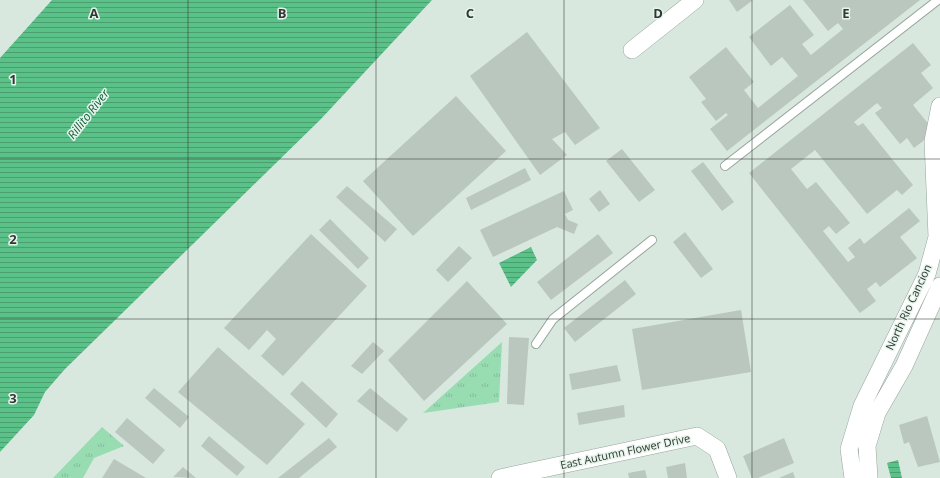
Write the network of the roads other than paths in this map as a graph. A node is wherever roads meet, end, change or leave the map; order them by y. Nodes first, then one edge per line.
1 (695, 0) edge
2 (938, 0) edge
3 (632, 50) dead end
4 (939, 112) edge
5 (725, 166) dead end
6 (652, 240) dead end
7 (940, 286) edge
8 (536, 344) dead end
9 (500, 478) edge
10 (728, 478) edge
11 (854, 478) edge
12 (869, 478) edge

1 - 3 street
2 - 5 lane
4 - 11 street, North Rio Cancion
6 - 8 lane
7 - 12 street, North Rio Cancion
9 - 10 street, East Autumn Flower Drive

